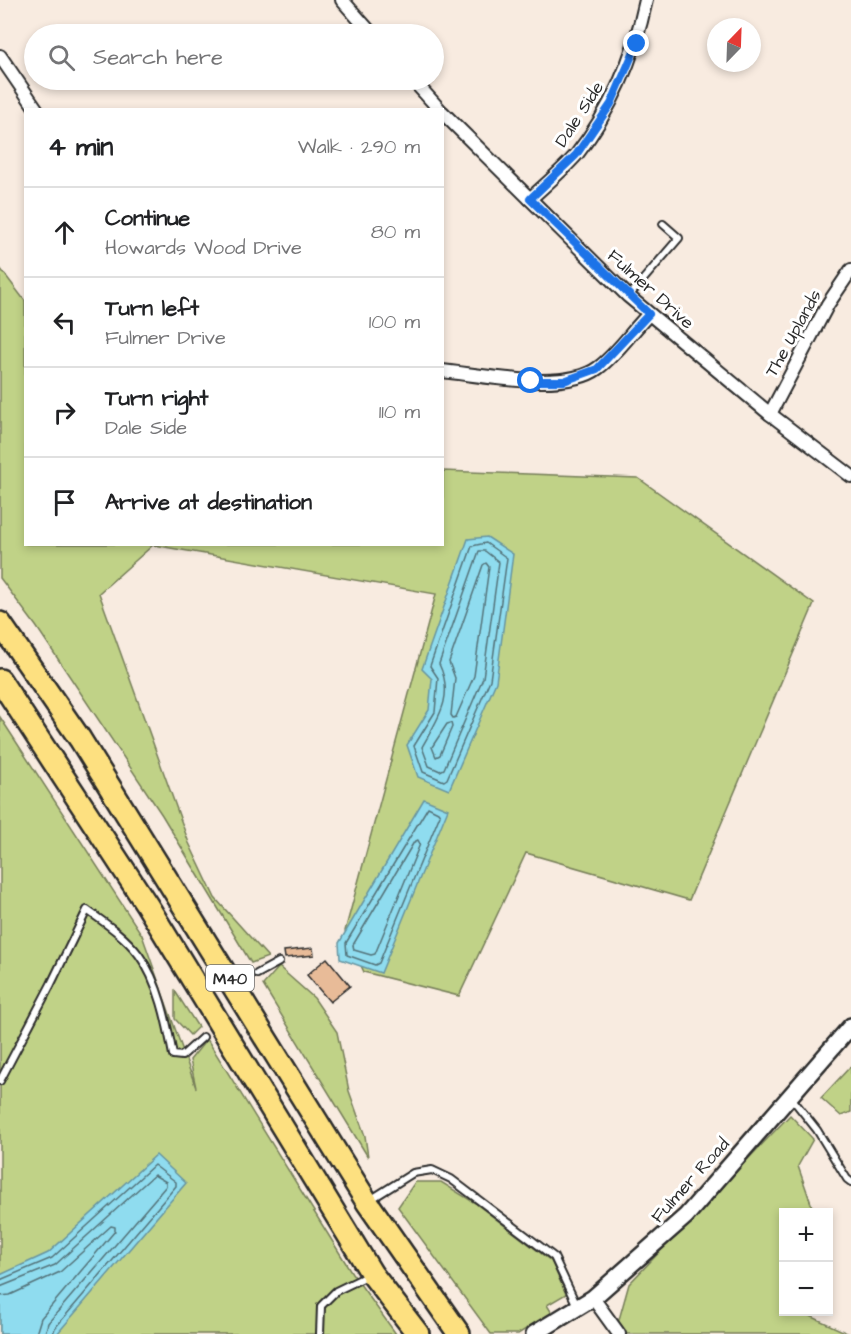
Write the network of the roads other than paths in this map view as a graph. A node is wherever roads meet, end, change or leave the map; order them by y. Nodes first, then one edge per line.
1 (342, 0) edge
2 (646, 0) edge
3 (363, 24) edge
4 (0, 56) edge
5 (422, 90) edge
6 (36, 108) edge
7 (438, 108) edge
8 (444, 114) edge
9 (530, 199) junction
10 (663, 225) dead end
11 (851, 270) edge
12 (628, 296) junction
13 (649, 314) junction
14 (444, 371) edge
15 (770, 414) junction
16 (851, 476) edge
17 (0, 623) edge
18 (0, 680) edge
19 (279, 962) dead end
20 (257, 974) dead end
21 (851, 1026) edge
22 (204, 1037) dead end
23 (0, 1081) edge
24 (789, 1095) junction
25 (851, 1182) edge
26 (367, 1202) junction
27 (372, 1274) junction
28 (593, 1298) junction
29 (578, 1307) junction
30 (321, 1334) edge
31 (418, 1334) edge
32 (459, 1334) edge
33 (534, 1334) edge
34 (619, 1334) edge

1 - 3 street
2 - 9 street, Dale Side
4 - 6 street
5 - 7 street, Fulmer Drive
8 - 9 street, Fulmer Drive
9 - 12 street, Fulmer Drive
10 - 12 lane
11 - 15 street, The Uplands
12 - 13 street, Fulmer Drive
13 - 14 street
13 - 15 street, Fulmer Drive
15 - 16 street, Fulmer Drive
17 - 26 highway, M40
18 - 27 highway, M40
19 - 20 lane
21 - 24 street, Fulmer Road
22 - 23 lane
24 - 25 lane
24 - 28 street, Fulmer Road
26 - 29 lane
26 - 32 highway, M40
27 - 30 lane
27 - 31 highway, M40
28 - 29 street, Fulmer Road
28 - 34 street
29 - 33 street, Fulmer Road

